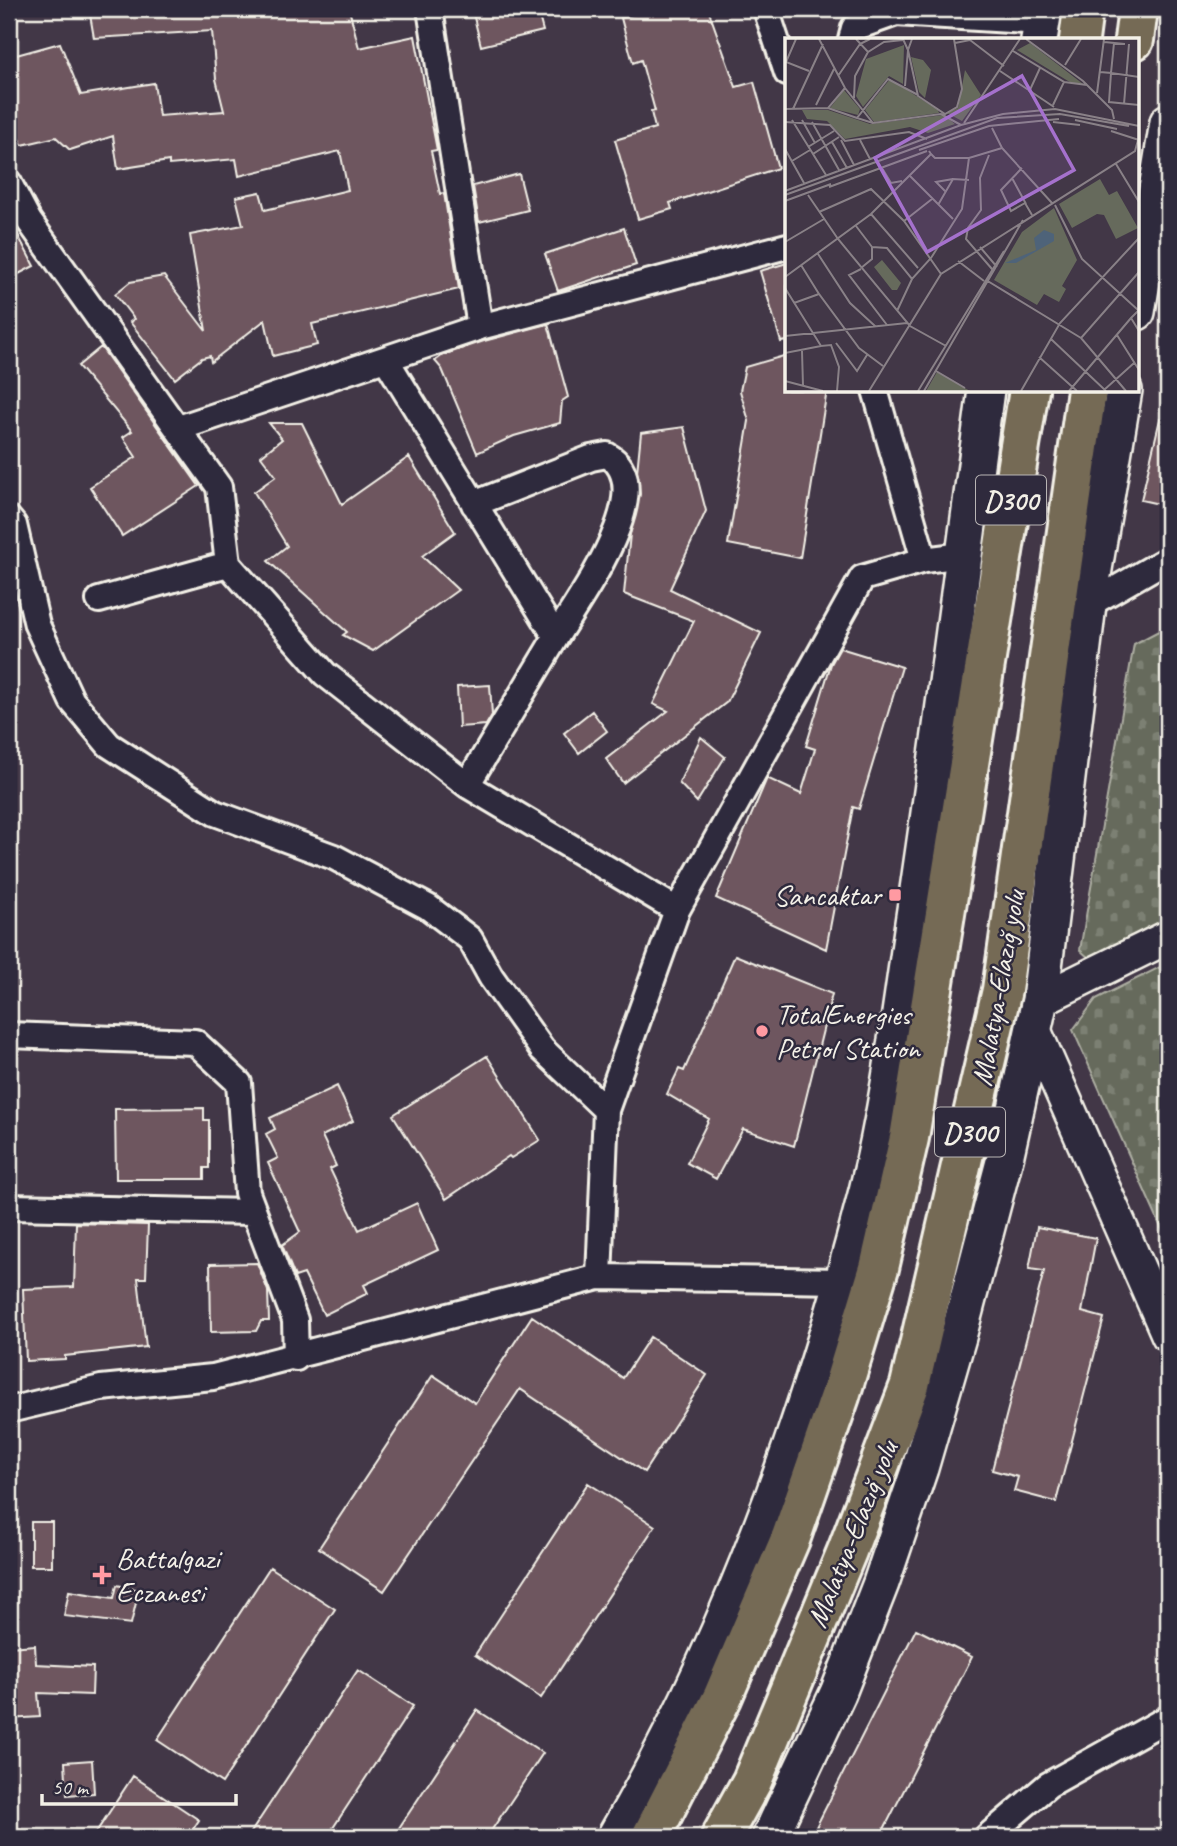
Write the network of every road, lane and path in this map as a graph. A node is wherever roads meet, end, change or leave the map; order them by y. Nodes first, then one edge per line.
1 (430, 9) edge
2 (766, 9) edge
3 (1083, 9) edge
4 (1138, 9) edge
5 (1042, 24) edge
6 (852, 38) edge
7 (1079, 38) edge
8 (1133, 38) edge
9 (785, 67) edge
10 (1168, 122) edge
11 (1162, 163) junction
12 (9, 183) edge
13 (1138, 214) edge
14 (785, 247) edge
15 (1157, 253) edge
16 (1138, 309) edge
17 (480, 327) junction
18 (387, 361) junction
19 (875, 392) edge
20 (986, 392) edge
21 (1029, 392) edge
22 (1087, 392) edge
23 (1124, 392) edge
24 (179, 428) junction
25 (474, 504) junction
26 (9, 519) edge
27 (963, 555) junction
28 (1168, 559) edge
29 (924, 560) junction
30 (228, 564) junction
31 (99, 600) dead end
32 (1088, 605) junction
33 (1053, 626) junction
34 (556, 637) junction
35 (467, 785) junction
36 (677, 910) junction
37 (1168, 937) edge
38 (1037, 1013) junction
39 (9, 1035) edge
40 (606, 1110) junction
41 (9, 1207) edge
42 (252, 1212) junction
43 (599, 1277) junction
44 (841, 1281) junction
45 (1168, 1335) edge
46 (297, 1356) junction
47 (9, 1410) edge
48 (1168, 1718) edge
49 (992, 1836) edge
50 (614, 1837) edge
51 (652, 1837) edge
52 (720, 1837) edge
53 (770, 1837) edge

1 - 17 street
2 - 9 street
3 - 7 highway
4 - 8 highway
5 - 6 street
10 - 11 main road
11 - 13 main road
11 - 15 main road
12 - 24 street
14 - 17 street
15 - 16 main road
17 - 18 street
18 - 24 street
18 - 25 street
19 - 29 street
20 - 27 main road
21 - 51 highway, Malatya-Elazığ yolu / D300
22 - 33 highway, Malatya-Elazığ yolu / D300
23 - 32 main road
24 - 30 street
25 - 34 street
25 - 34 street
26 - 40 street
27 - 29 street
27 - 44 main road
28 - 32 street
29 - 36 street
30 - 31 street
30 - 35 street
32 - 33 street
32 - 38 main road
33 - 52 highway, Malatya-Elazığ yolu / D300
34 - 35 street
35 - 36 street
36 - 40 street
37 - 38 street
38 - 45 street
38 - 53 main road
39 - 42 street
40 - 43 street
41 - 42 street
42 - 46 street
43 - 44 street
43 - 46 street
44 - 50 main road
46 - 47 street
48 - 49 street

